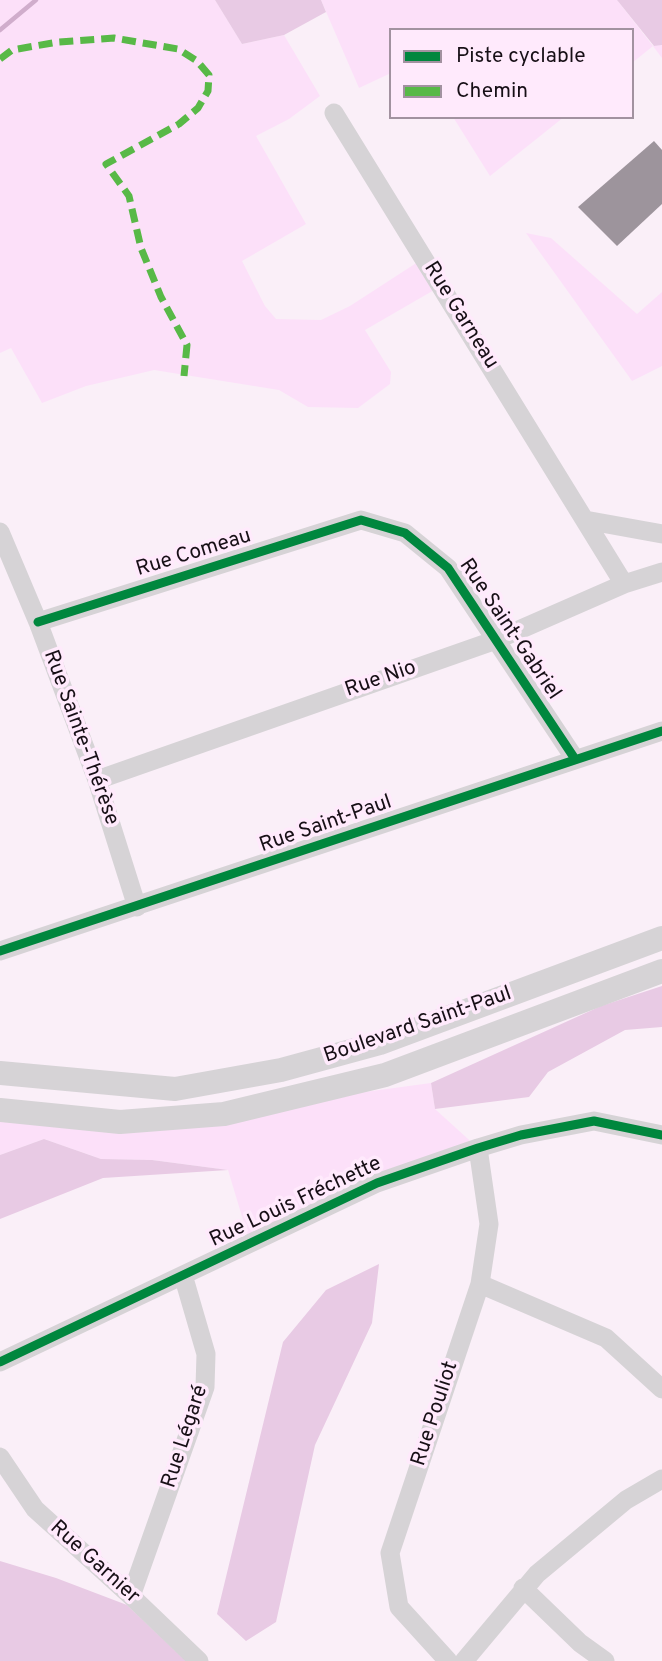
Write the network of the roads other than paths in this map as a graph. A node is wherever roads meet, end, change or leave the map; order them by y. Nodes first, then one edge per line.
1 (334, 113) dead end
2 (361, 520) joint
3 (585, 520) junction
4 (0, 532) edge
5 (662, 534) edge
6 (662, 572) edge
7 (624, 584) junction
8 (38, 622) junction
9 (496, 640) junction
10 (662, 731) edge
11 (575, 760) junction
12 (97, 780) junction
13 (137, 907) junction
14 (662, 938) edge
15 (0, 951) edge
16 (662, 971) edge
17 (0, 1073) edge
18 (0, 1110) edge
19 (662, 1135) edge
20 (478, 1148) junction
21 (183, 1275) junction
22 (480, 1284) junction
23 (0, 1362) edge
24 (662, 1389) edge
25 (0, 1457) edge
26 (662, 1479) edge
27 (523, 1588) junction
28 (131, 1596) junction
29 (198, 1661) edge
30 (448, 1661) edge
31 (464, 1661) edge
32 (605, 1661) edge

1 - 3 street, Rue Garneau
2 - 8 street, Rue Comeau
2 - 9 street, Rue Saint-Gabriel
3 - 5 street
3 - 7 street, Rue Garneau
4 - 8 street, Rue Sainte-Thérèse
6 - 7 street, Rue Nio
7 - 9 street, Rue Nio
8 - 12 street, Rue Sainte-Thérèse
9 - 11 street, Rue Saint-Gabriel
9 - 12 street, Rue Nio
10 - 11 street, Rue Saint-Paul
11 - 13 street, Rue Saint-Paul
12 - 13 street, Rue Sainte-Thérèse
13 - 15 street, Rue Saint-Paul
14 - 17 main road, Boulevard Saint-Paul
16 - 18 main road, Boulevard Saint-Paul
19 - 20 street, Rue Louis Fréchette
20 - 21 street, Rue Louis Fréchette
20 - 22 street, Rue Pouliot
21 - 23 street, Rue Louis Fréchette
21 - 28 street, Rue Légaré
22 - 24 street
22 - 30 street, Rue Pouliot
25 - 28 street, Rue Garnier
26 - 27 street
27 - 31 street
27 - 32 street
28 - 29 street, Rue Garnier

